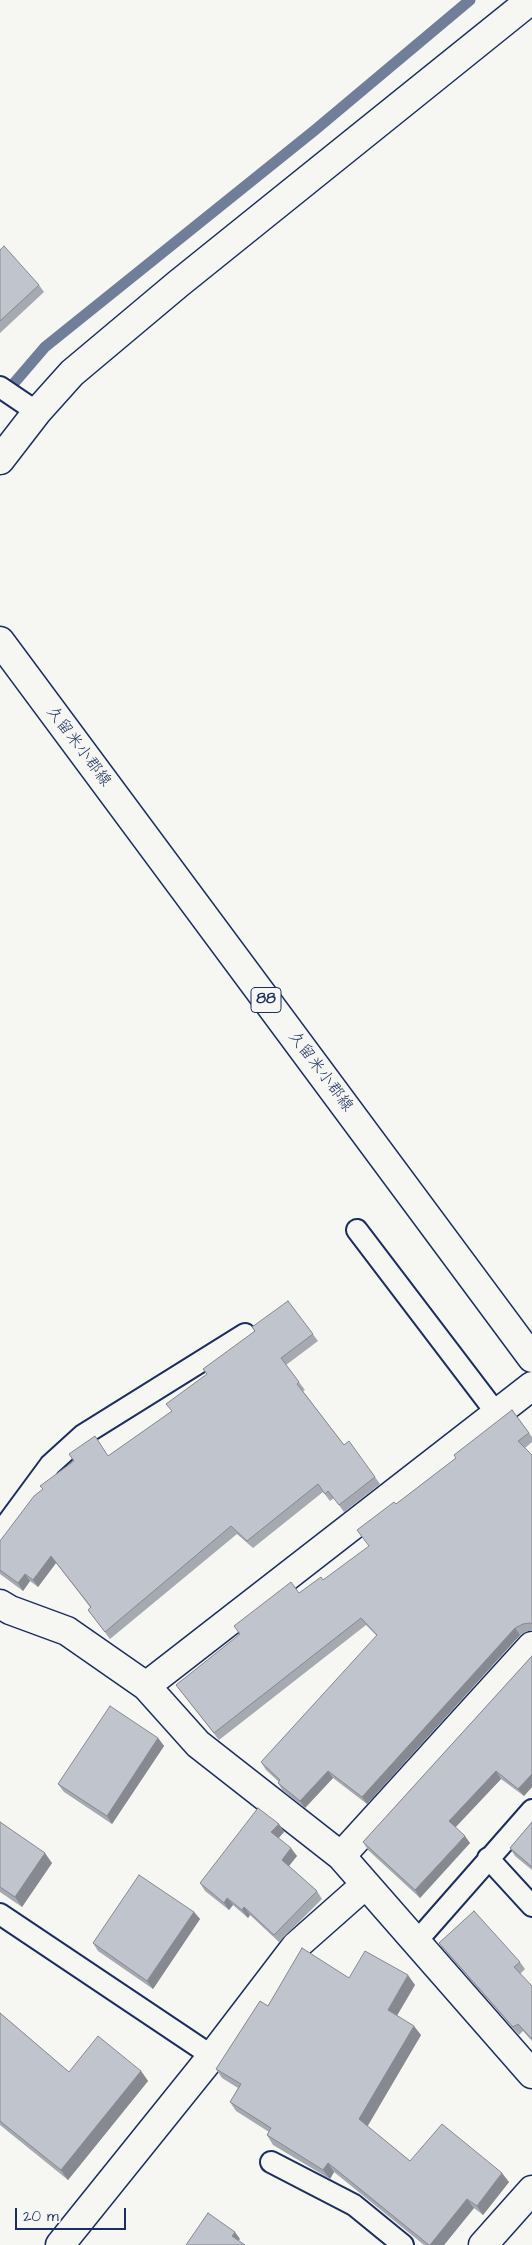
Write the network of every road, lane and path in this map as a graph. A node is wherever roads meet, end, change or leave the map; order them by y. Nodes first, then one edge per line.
1 (531, 0) edge
2 (0, 387) edge
3 (30, 408) junction
4 (0, 460) edge
5 (0, 641) edge
6 (357, 1230) dead end
7 (245, 1334) dead end
8 (532, 1358) edge
9 (532, 1386) edge
10 (497, 1414) junction
11 (0, 1533) edge
12 (0, 1604) edge
13 (532, 1646) edge
14 (146, 1686) junction
15 (532, 1810) edge
16 (341, 1856) junction
17 (488, 1858) junction
18 (365, 1885) junction
19 (532, 1906) edge
20 (0, 1914) edge
21 (416, 1942) junction
22 (212, 2056) junction
23 (532, 2074) edge
24 (272, 2162) dead end
25 (532, 2190) edge
26 (60, 2245) edge
27 (403, 2245) edge
28 (483, 2245) edge

1 - 3 street
2 - 3 lane
3 - 4 street
5 - 8 street, 久留米小郡線 / 88
6 - 10 lane
7 - 11 lane
9 - 10 street
10 - 14 street
12 - 14 street
13 - 16 street
14 - 16 street
15 - 17 lane
16 - 18 street
17 - 19 lane
17 - 21 lane
18 - 21 street
18 - 22 street
20 - 22 lane
21 - 23 street
22 - 26 street
24 - 27 lane
25 - 28 street

